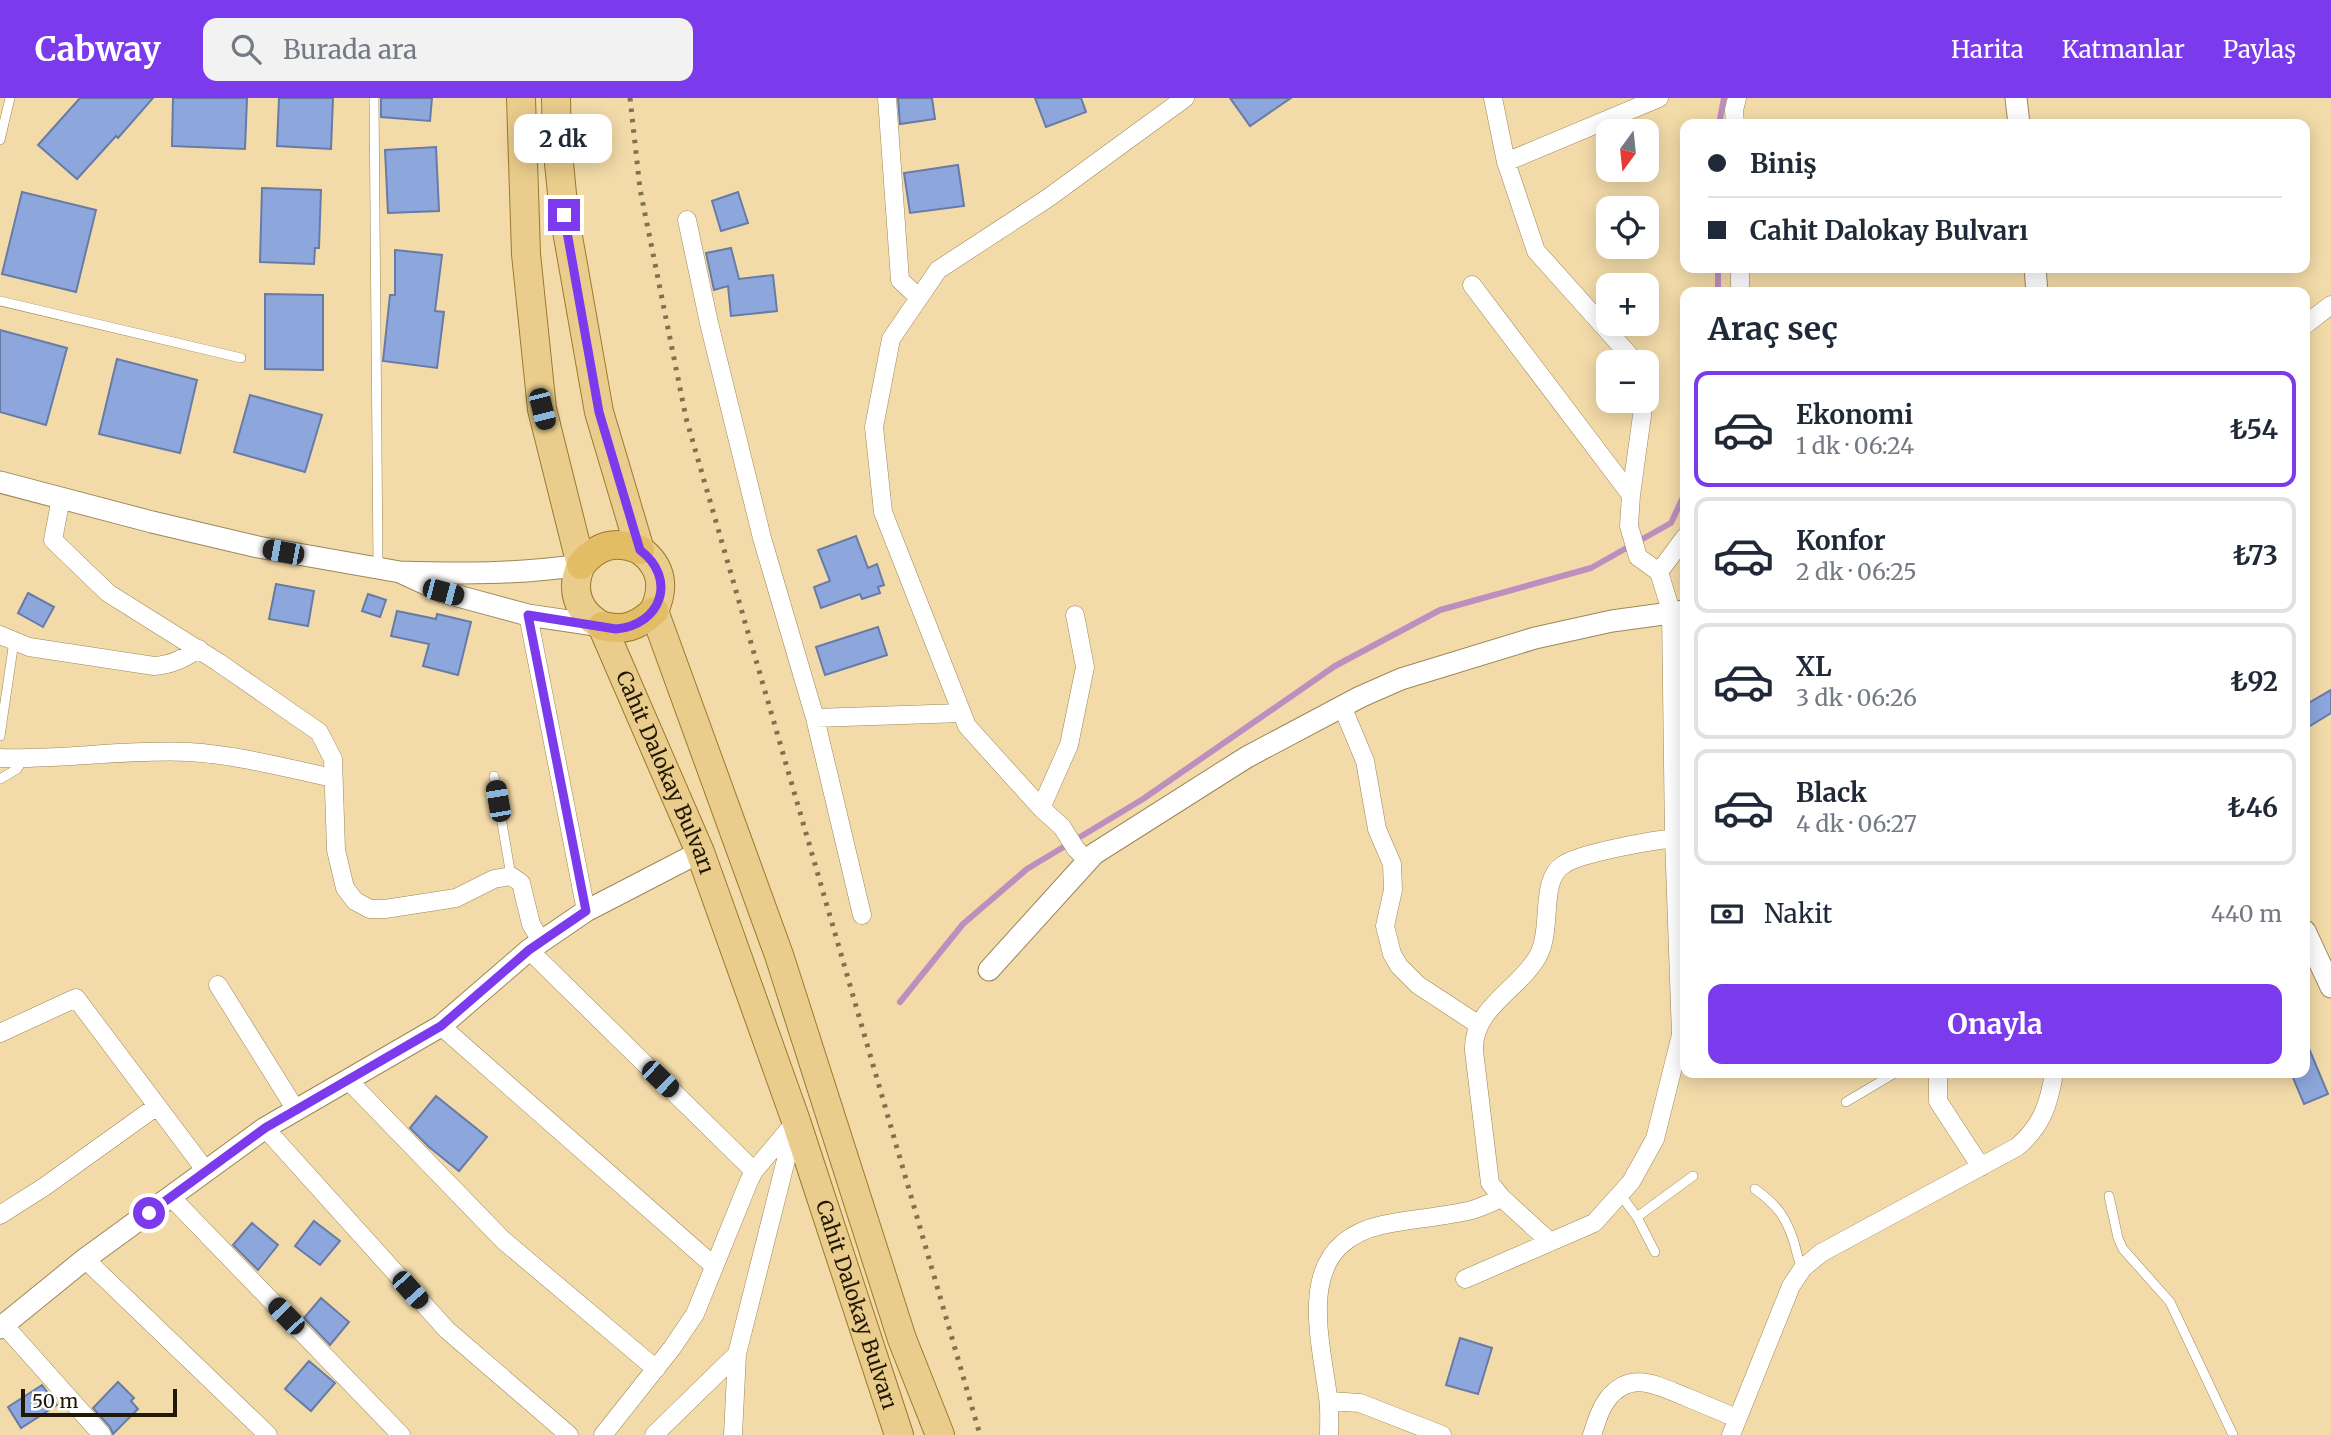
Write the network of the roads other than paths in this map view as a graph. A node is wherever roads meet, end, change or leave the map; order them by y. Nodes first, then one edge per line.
1 (10, 98) edge
2 (374, 98) edge
3 (521, 98) edge
4 (556, 98) edge
5 (887, 98) edge
6 (1185, 98) edge
7 (1493, 98) edge
8 (1659, 98) edge
9 (1737, 98) edge
10 (2016, 98) edge
11 (1735, 119) edge
12 (2018, 119) edge
13 (0, 140) edge
14 (1506, 162) junction
15 (687, 220) dead end
16 (1472, 285) dead end
17 (919, 298) junction
18 (0, 301) edge
19 (2331, 305) edge
20 (2310, 321) edge
21 (1625, 350) edge
22 (241, 358) dead end
23 (1642, 413) edge
24 (0, 482) edge
25 (1631, 495) junction
26 (61, 498) junction
27 (1680, 544) edge
28 (640, 550) junction
29 (581, 565) junction
30 (378, 568) junction
31 (400, 572) junction
32 (1659, 572) junction
33 (654, 611) junction
34 (1678, 611) edge
35 (528, 615) junction
36 (1075, 615) dead end
37 (602, 626) junction
38 (11, 645) edge
39 (199, 649) junction
40 (1342, 706) junction
41 (962, 713) junction
42 (815, 718) junction
43 (0, 736) edge
44 (0, 758) edge
45 (24, 758) junction
46 (494, 776) dead end
47 (333, 778) junction
48 (0, 779) edge
49 (1041, 808) junction
50 (1680, 838) edge
51 (700, 852) junction
52 (1082, 855) junction
53 (511, 876) junction
54 (586, 911) junction
55 (862, 915) dead end
56 (535, 946) junction
57 (2312, 963) edge
58 (989, 970) dead end
59 (218, 985) dead end
60 (2331, 987) edge
61 (1479, 1025) junction
62 (441, 1026) junction
63 (0, 1032) edge
64 (1680, 1039) edge
65 (1887, 1078) edge
66 (1938, 1078) edge
67 (2053, 1078) edge
68 (348, 1080) junction
69 (1846, 1102) dead end
70 (157, 1106) junction
71 (296, 1110) junction
72 (796, 1121) junction
73 (265, 1128) junction
74 (1981, 1167) junction
75 (206, 1171) junction
76 (754, 1171) junction
77 (1693, 1176) dead end
78 (1755, 1189) dead end
79 (1620, 1194) junction
80 (2109, 1196) dead end
81 (171, 1197) junction
82 (1502, 1198) junction
83 (0, 1215) edge
84 (1637, 1217) junction
85 (1550, 1242) junction
86 (1655, 1252) dead end
87 (85, 1259) junction
88 (715, 1266) junction
89 (1803, 1268) junction
90 (1465, 1279) dead end
91 (2, 1326) edge
92 (737, 1354) junction
93 (656, 1369) junction
94 (1329, 1401) junction
95 (1734, 1427) edge
96 (102, 1435) edge
97 (268, 1435) edge
98 (401, 1435) edge
99 (569, 1435) edge
100 (603, 1435) edge
101 (654, 1435) edge
102 (733, 1435) edge
103 (899, 1435) edge
104 (940, 1435) edge
105 (1329, 1435) edge
106 (1442, 1435) edge
107 (1592, 1435) edge
108 (2233, 1435) edge

1 - 13 lane
2 - 30 lane
3 - 29 main road, Cahit Dalokay Bulvarı
4 - 28 main road
5 - 17 street
6 - 17 street
7 - 14 street
8 - 14 street
9 - 11 street
10 - 12 street
14 - 21 street
15 - 42 street
16 - 25 street
17 - 41 street
18 - 22 lane
19 - 20 street
23 - 25 street
24 - 26 street
25 - 32 street
26 - 30 street
26 - 39 street
27 - 32 street
28 - 29 highway
28 - 33 main road
29 - 31 street
29 - 37 main road, Cahit Dalokay Bulvarı
30 - 31 street
31 - 35 street
32 - 34 street
33 - 37 highway
33 - 104 main road, Cahit Dalokay Bulvarı
34 - 40 street
34 - 50 street
35 - 37 street
35 - 54 street
36 - 49 street
37 - 51 main road, Cahit Dalokay Bulvarı
38 - 39 street
38 - 43 lane
39 - 47 street
40 - 52 street
40 - 61 street
41 - 42 street
41 - 49 street
42 - 55 street
44 - 45 street
45 - 47 street
45 - 48 lane
46 - 53 lane
47 - 53 street
49 - 52 street
50 - 61 street
51 - 54 street
51 - 72 main road, Cahit Dalokay Bulvarı
52 - 58 street
53 - 56 street
54 - 56 street
56 - 62 street
56 - 76 street
57 - 60 street
59 - 71 street
61 - 82 street
62 - 68 street
62 - 88 street
63 - 70 street
64 - 79 street
65 - 69 lane
66 - 74 street
67 - 74 street
68 - 71 street
68 - 93 street
70 - 75 street
70 - 83 street
71 - 73 street
72 - 76 street
72 - 92 street
72 - 103 main road, Cahit Dalokay Bulvarı
73 - 75 street
73 - 99 street
74 - 89 street
75 - 81 street
76 - 88 street
77 - 84 lane
78 - 89 lane
79 - 84 lane
79 - 85 street
80 - 108 lane
81 - 87 street
81 - 98 street
82 - 85 street
82 - 94 street
84 - 86 lane
85 - 90 street
87 - 91 street
87 - 97 street
88 - 93 street
89 - 95 street
91 - 96 street
92 - 101 street
92 - 102 street
93 - 100 street
94 - 105 street
94 - 106 street
95 - 107 street

